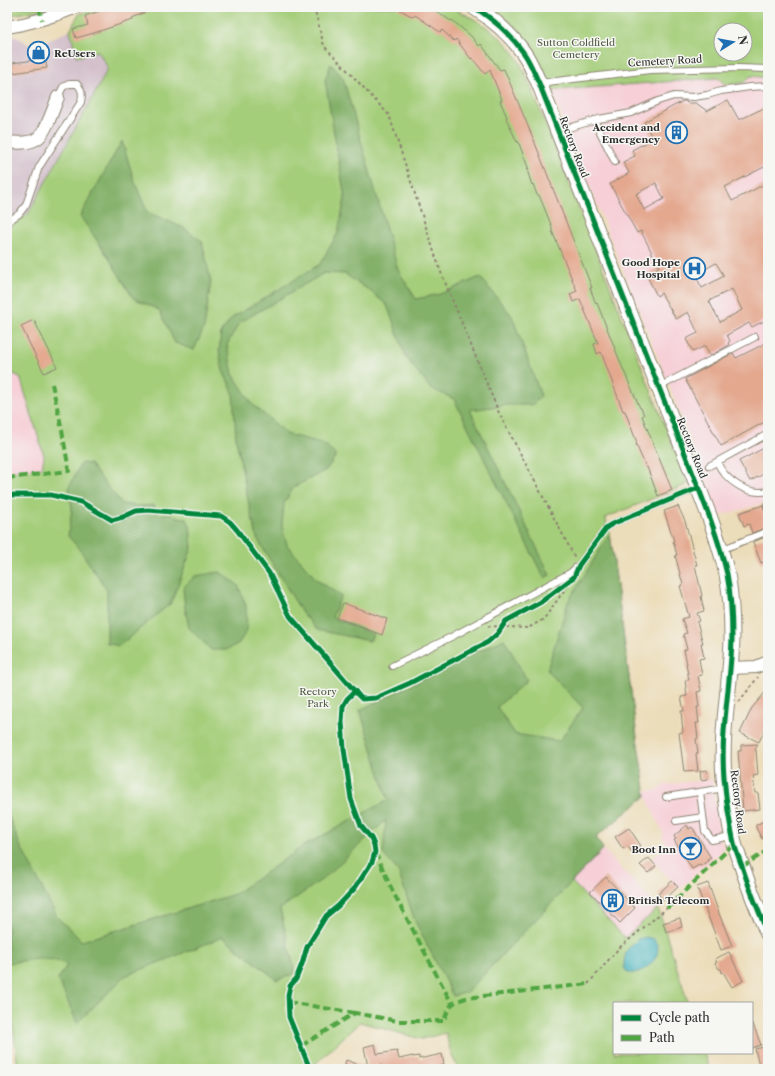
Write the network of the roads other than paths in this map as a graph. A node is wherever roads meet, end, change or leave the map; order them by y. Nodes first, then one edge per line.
1 (77, 7) edge
2 (474, 7) edge
3 (7, 27) edge
4 (768, 69) edge
5 (539, 83) junction
6 (768, 86) edge
7 (58, 97) joint
8 (594, 120) junction
9 (558, 132) junction
10 (7, 142) edge
11 (615, 162) dead end
12 (7, 222) edge
13 (755, 337) dead end
14 (659, 387) junction
15 (768, 434) edge
16 (717, 462) junction
17 (709, 466) dead end
18 (698, 488) junction
19 (768, 491) edge
20 (768, 531) edge
21 (721, 550) junction
22 (763, 664) edge
23 (392, 666) dead end
24 (730, 668) junction
25 (725, 788) junction
26 (700, 792) junction
27 (666, 797) dead end
28 (703, 817) junction
29 (676, 821) dead end
30 (732, 835) junction
31 (768, 934) edge

1 - 3 street
2 - 5 street, Rectory Road
4 - 5 lane, Cemetery Road
5 - 9 street, Rectory Road
6 - 8 lane
7 - 10 street
7 - 12 lane
8 - 9 lane
8 - 11 lane
9 - 14 street, Rectory Road
13 - 14 lane
14 - 18 street, Rectory Road
15 - 16 lane
16 - 17 lane
16 - 19 lane
18 - 21 street, Rectory Road
18 - 23 lane
20 - 21 lane
21 - 24 street, Rectory Road
22 - 24 street
24 - 25 street, Rectory Road
25 - 26 lane
25 - 30 street, Rectory Road
26 - 27 lane
26 - 28 lane
28 - 29 lane
28 - 30 lane
30 - 31 street, Rectory Road

